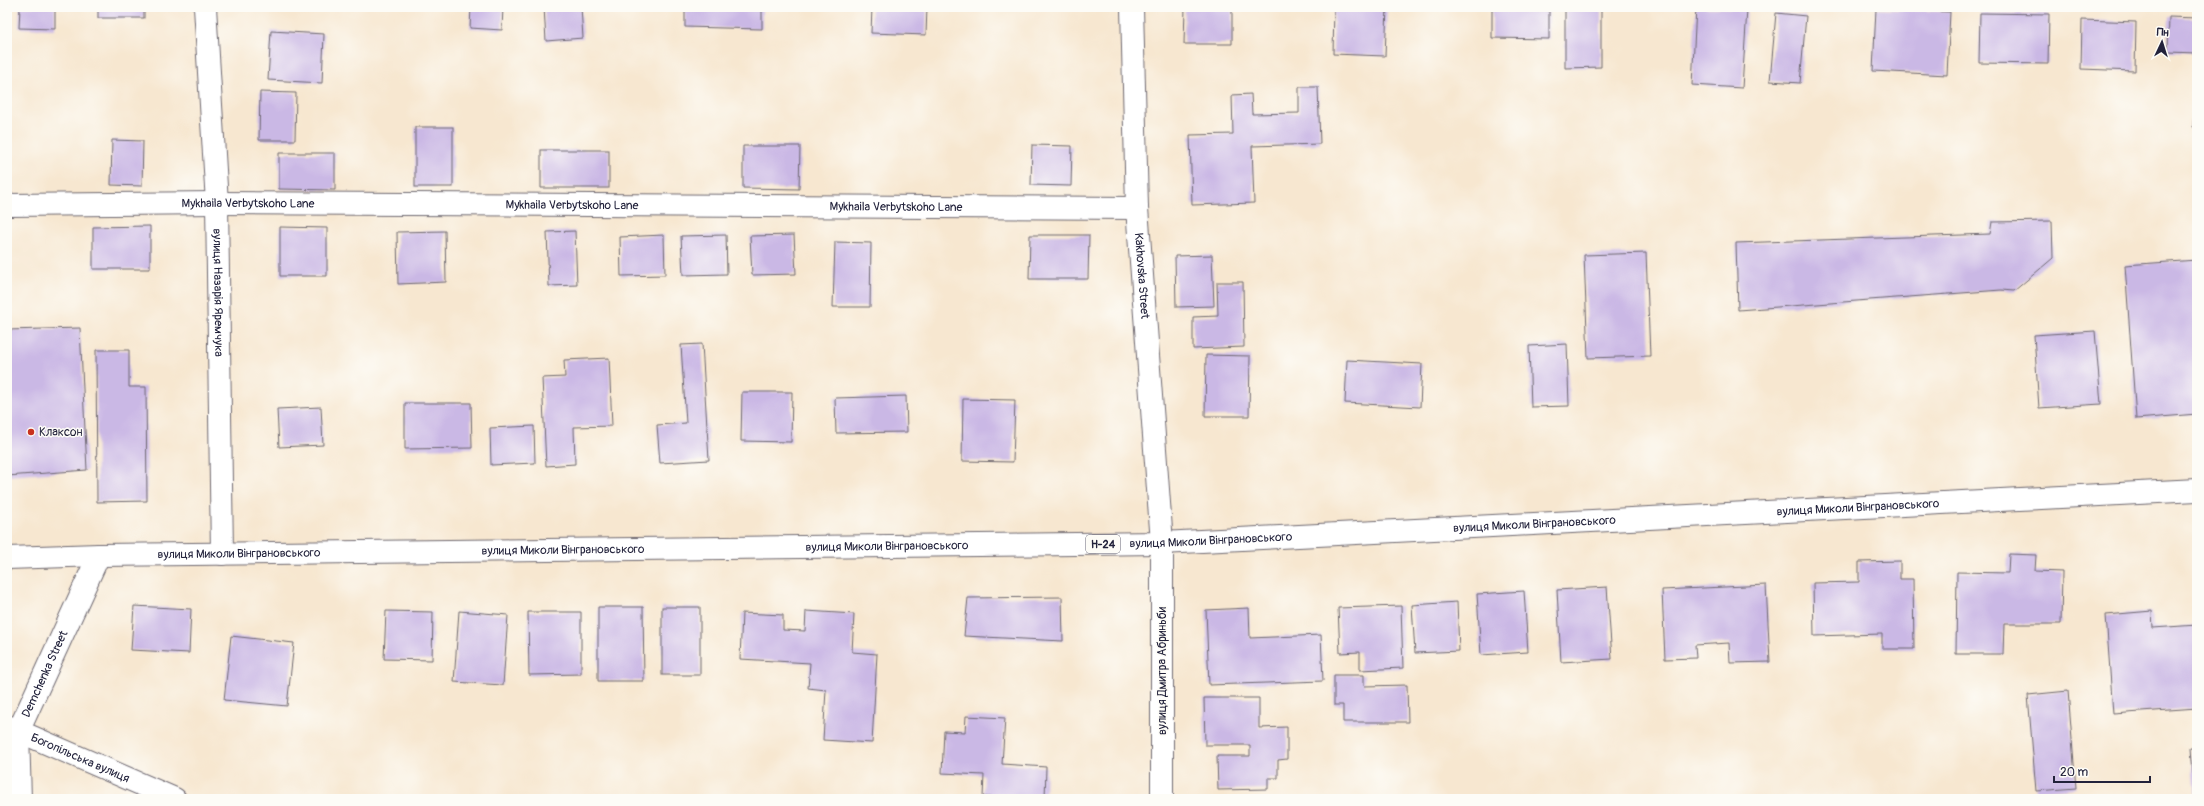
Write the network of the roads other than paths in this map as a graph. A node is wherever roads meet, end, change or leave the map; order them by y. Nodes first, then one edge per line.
1 (205, 7) edge
2 (1132, 7) edge
3 (218, 203) junction
4 (7, 205) edge
5 (1137, 208) junction
6 (2197, 490) edge
7 (1162, 543) junction
8 (222, 554) junction
9 (99, 555) junction
10 (7, 558) edge
11 (12, 729) edge
12 (20, 799) edge
13 (175, 799) edge
14 (1162, 799) edge

1 - 3 street, вулиця Назарія Яремчука
2 - 5 street, Kakhovska Street
3 - 4 street, Mykhaila Verbytskoho Lane
3 - 5 street, Mykhaila Verbytskoho Lane
3 - 8 street, вулиця Назарія Яремчука
5 - 7 street, Kakhovska Street
6 - 7 street, вулиця Миколи Вінграновського / Н-24
7 - 8 street, вулиця Миколи Вінграновського / Н-24
7 - 14 street, вулиця Дмитра Абриньби
8 - 9 street, вулиця Миколи Вінграновського / Н-24
9 - 10 street, вулиця Миколи Вінграновського / Н-24
9 - 11 street, Demchenka Street
11 - 12 street, Demchenka Street
11 - 13 street, Богопільська вулиця

